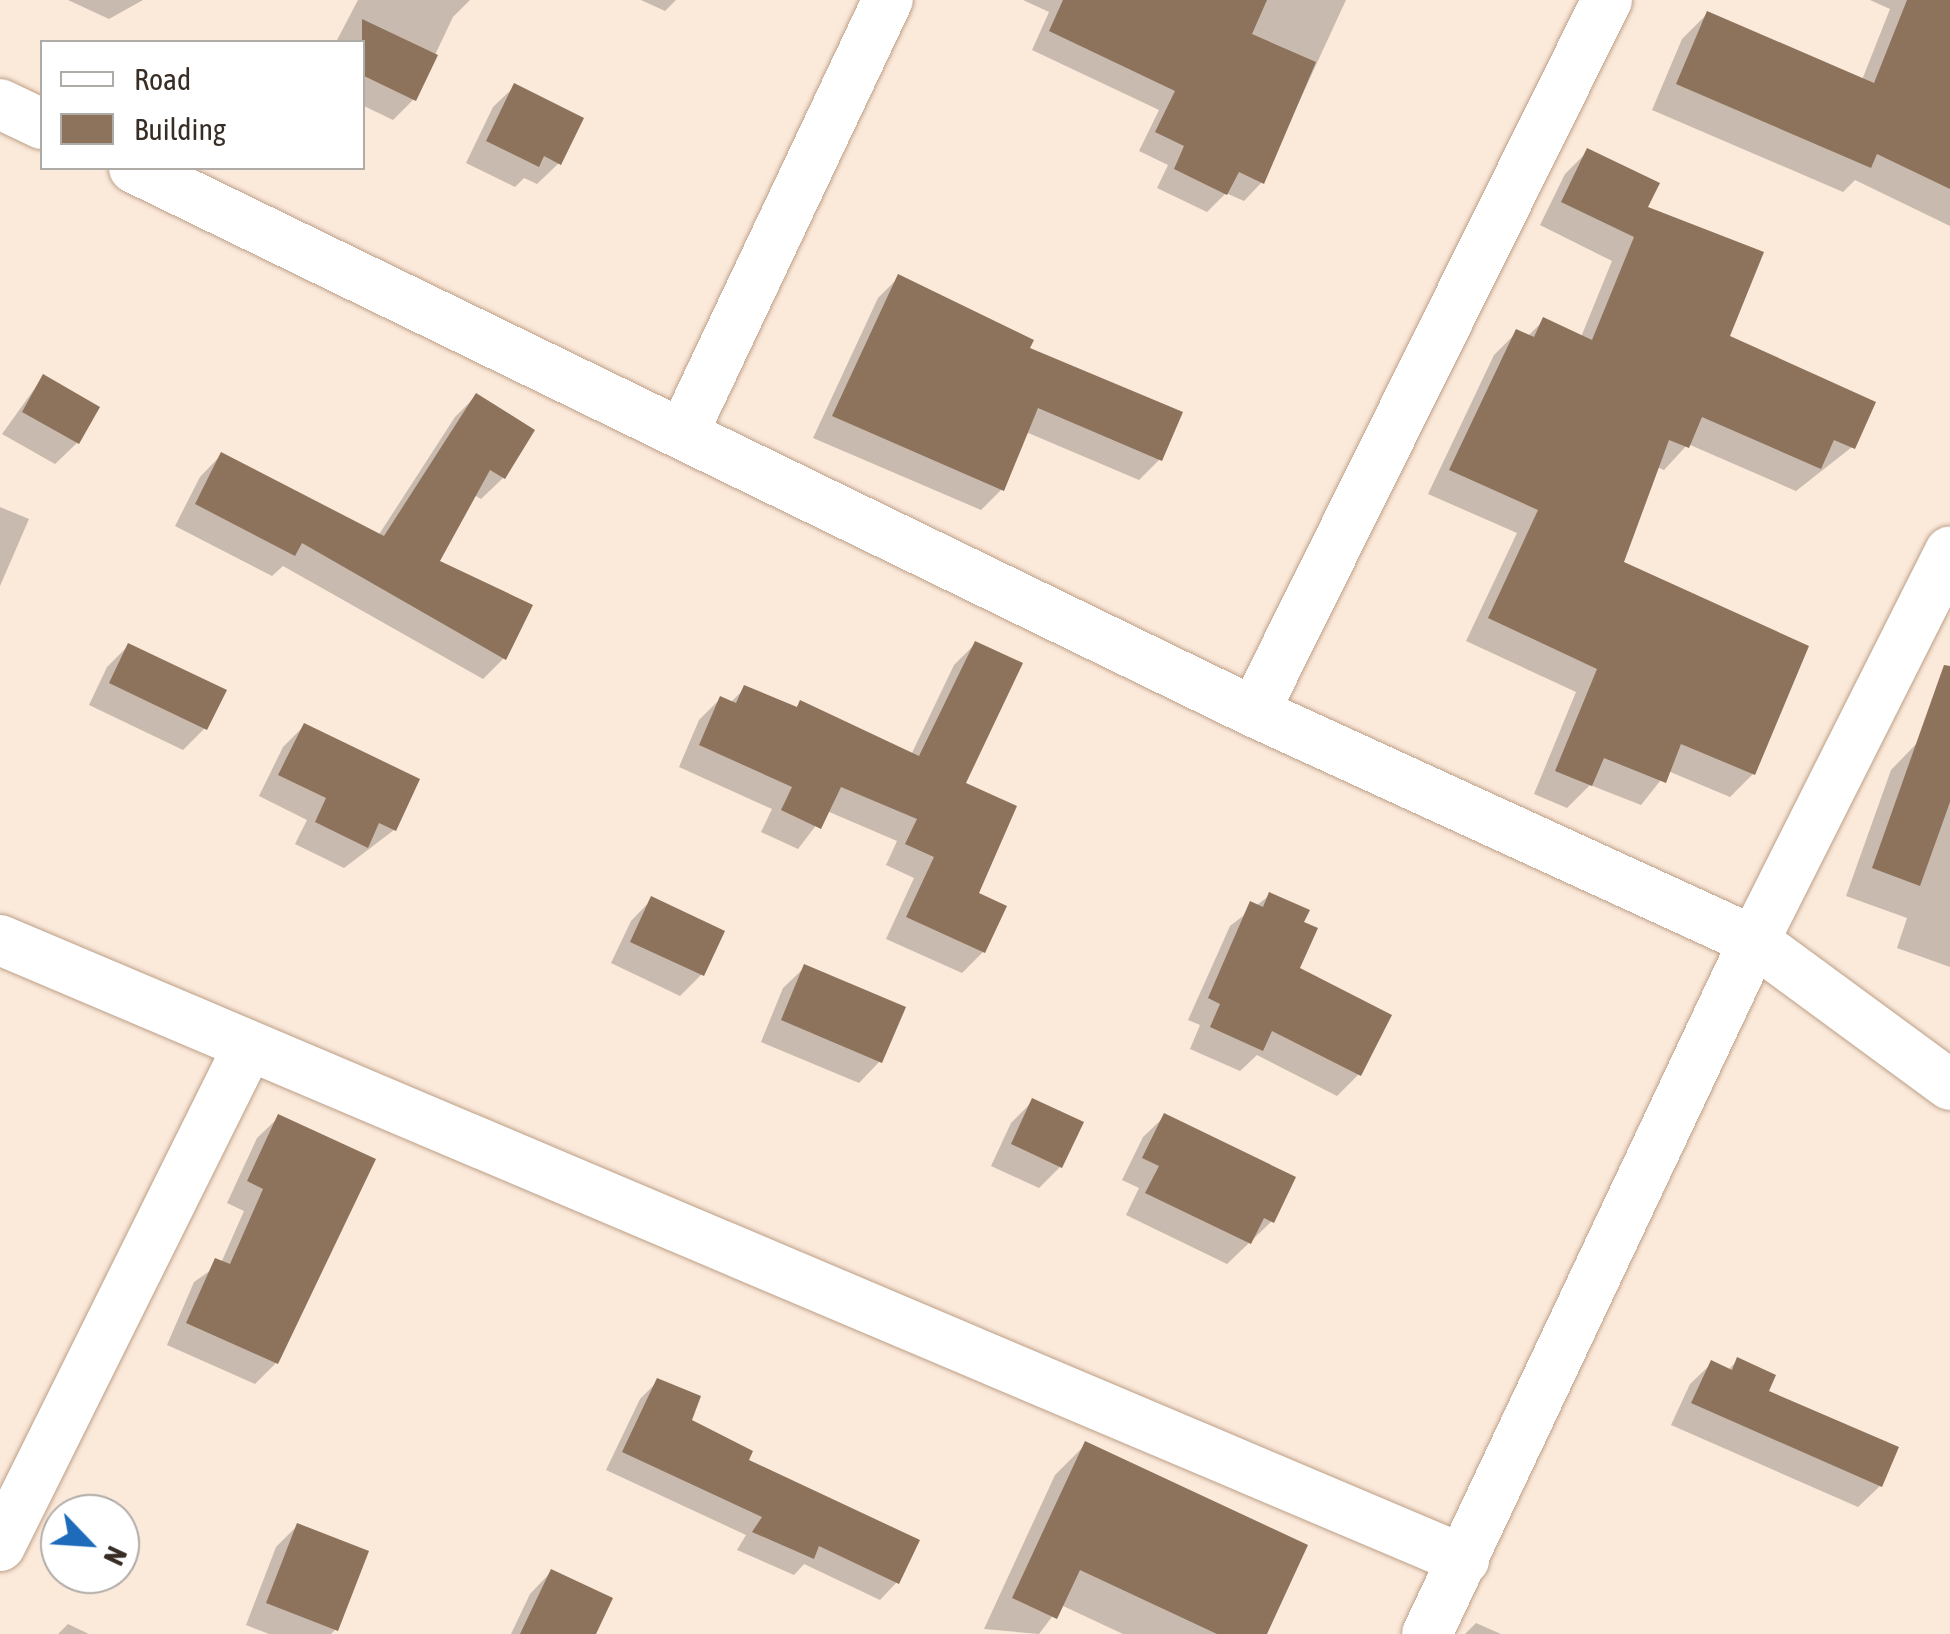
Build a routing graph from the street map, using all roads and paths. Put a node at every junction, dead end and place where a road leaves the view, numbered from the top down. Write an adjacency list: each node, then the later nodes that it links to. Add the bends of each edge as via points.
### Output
1 (888, 0): 6 (street)
2 (1607, 0): 8 (street)
3 (0, 104): 4 (street)
4 (40, 123)
5 (138, 170): 6 (street)
6 (684, 431): 8 (street)
7 (1950, 552): 10 (street)
8 (1254, 712): 10 (street)
9 (0, 940): 11 (street)
10 (1754, 941): 12 (street); 14 (street)
11 (247, 1050): 13 (street); 14 (street)
12 (1950, 1085)
13 (0, 1546)
14 (1464, 1560): 15 (street)
15 (1427, 1634)

